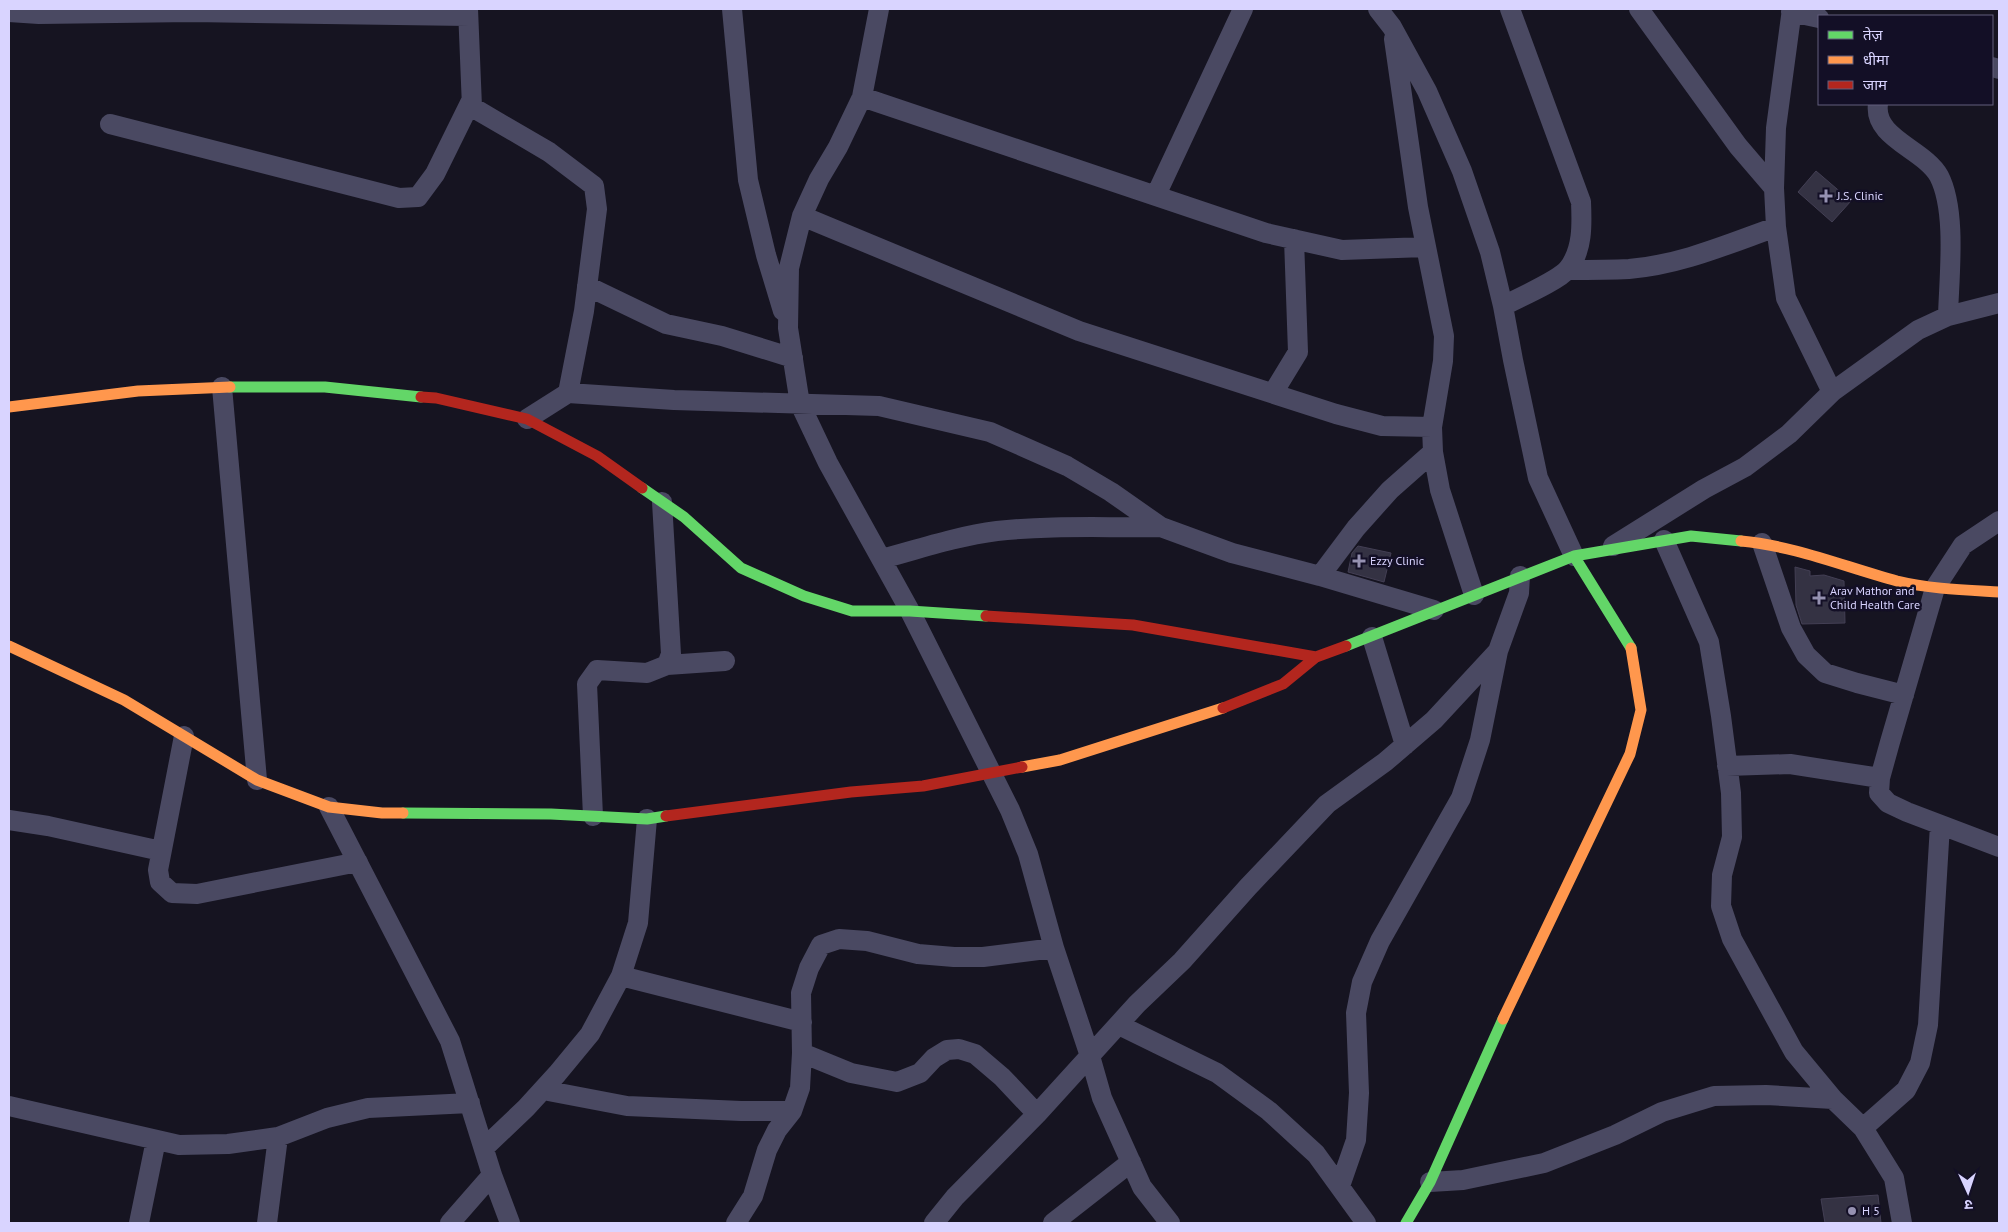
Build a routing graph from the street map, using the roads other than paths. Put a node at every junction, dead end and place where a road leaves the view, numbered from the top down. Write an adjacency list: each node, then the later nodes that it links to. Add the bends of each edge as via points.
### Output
1 (732, 9): 27 (street, via 748,180)
2 (879, 9): 12 (street)
3 (1243, 9): 17 (street)
4 (1378, 9): 11 (street)
5 (1510, 9): 22 (street, via 1581,202 1582,228 1578,249)
6 (1640, 9): 16 (street, via 1738,146)
7 (1791, 10): 10 (street); 16 (street, via 1776,128)
8 (9, 12): 9 (street)
9 (468, 13): 13 (street)
10 (1818, 18)
11 (1392, 27): 21 (street); 25 (street, via 1427,91 1462,171 1490,252)
12 (862, 97): 17 (street); 18 (street)
13 (472, 101): 15 (street, via 435,174 418,197 399,198); 23 (street, via 472,107 549,152 594,186 596,209)
14 (1878, 105): 26 (street, via 1885,131 1921,156 1938,176 1948,204)
15 (110, 124)
16 (1774, 188): 19 (street)
17 (1156, 195): 20 (street, via 1266,233)
18 (802, 216): 27 (street, via 789,268); 32 (street, via 1079,331)
19 (1776, 227): 22 (street, via 1671,262 1630,269); 30 (street, via 1786,298)
20 (1294, 239): 21 (street, via 1342,250); 32 (street, via 1298,352)
21 (1425, 248): 36 (street, via 1444,336)
22 (1567, 270): 25 (street)
23 (587, 286): 28 (street, via 666,324 722,336); 31 (street)
24 (1999, 303): 26 (street)
25 (1503, 306): 44 (street, via 1538,478)
26 (1948, 316): 30 (street, via 1918,330)
27 (788, 328): 28 (street)
28 (793, 358): 33 (street)
29 (222, 387): 34 (street, via 138,391); 35 (street, via 325,387 436,398); 65 (street)
30 (1832, 392): 43 (street, via 1789,434 1745,467)
31 (568, 393): 33 (street); 35 (street)
32 (1273, 394): 36 (street, via 1382,426)
33 (800, 404): 40 (street, via 879,406 990,432 1067,466); 45 (street, via 828,463)
34 (9, 407)
35 (528, 418): 38 (street, via 597,456)
36 (1432, 427): 37 (street)
37 (1433, 452): 46 (street, via 1390,490); 50 (street, via 1440,490)
38 (662, 502): 52 (street, via 742,568 804,596 852,611); 58 (street, via 671,654)
39 (1999, 521): 48 (street, via 1963,545)
40 (1161, 527): 45 (street, via 996,531); 46 (street, via 1232,553)
41 (1664, 540): 42 (street, via 1691,536); 43 (street); 62 (street, via 1709,642)
42 (1762, 543): 48 (street, via 1898,581); 59 (street, via 1791,628 1806,655 1825,672)
43 (1607, 550): 44 (street)
44 (1574, 556): 47 (street); 92 (street, via 1630,645 1641,710 1630,754 1519,983)
45 (882, 559): 52 (street)
46 (1320, 576): 51 (street)
47 (1520, 576): 50 (street); 55 (street, via 1519,594)
48 (1935, 588): 49 (street); 59 (street)
49 (1999, 592)
50 (1474, 595): 51 (street)
51 (1434, 610): 53 (street)
52 (910, 611): 56 (street, via 1132,625); 63 (street)
53 (1372, 637): 56 (street); 61 (street)
54 (9, 646): 60 (street, via 124,700)
55 (1498, 651): 61 (street, via 1434,720); 93 (street, via 1480,740 1461,798 1380,941 1362,982 1356,1013 1359,1093 1356,1140)
56 (1316, 657): 63 (street, via 1283,684 1206,715 1060,760)
57 (725, 661): 58 (street)
58 (667, 665): 67 (street, via 647,673 597,670 587,684)
59 (1904, 695): 64 (street)
60 (184, 736): 65 (street); 72 (street)
61 (1405, 745): 77 (street, via 1328,804)
62 (1727, 766): 64 (street, via 1790,764); 81 (street, via 1732,837 1722,875 1721,906 1732,939 1794,1052)
63 (992, 774): 68 (street, via 923,786 851,792); 74 (street, via 1028,854)
64 (1880, 778): 70 (street, via 1879,792 1888,803)
65 (257, 780): 66 (street)
66 (329, 807): 67 (street, via 382,813); 73 (street)
67 (593, 816): 68 (street)
68 (647, 819): 75 (street, via 638,923)
69 (9, 820): 72 (street)
70 (1940, 825): 71 (street); 86 (street, via 1928,1025 1920,1063 1906,1090)
71 (1999, 848)
72 (161, 851): 73 (street, via 160,882 172,893 185,895)
73 (358, 862): 82 (street, via 450,1040)
74 (1054, 948): 76 (street, via 983,957 954,957 918,954 867,941 839,939 822,945 808,968 801,993); 79 (street)
75 (621, 976): 76 (street); 80 (street, via 590,1034)
76 (802, 1022): 78 (street)
77 (1119, 1025): 79 (street); 93 (street, via 1216,1073 1262,1105 1316,1154)
78 (802, 1054): 84 (street, via 800,1088); 85 (street, via 851,1073 897,1082 920,1073 947,1050 959,1049 975,1054)
79 (1090, 1056): 85 (street); 90 (street, via 1102,1098)
80 (543, 1090): 84 (street, via 627,1106); 89 (street)
81 (1833, 1099): 86 (street); 92 (street, via 1714,1096 1662,1112 1615,1136 1544,1163 1478,1177)
82 (470, 1103): 87 (street, via 368,1108 326,1118); 89 (street)
83 (9, 1106): 88 (street)
84 (792, 1111): 98 (street, via 777,1130 767,1150 753,1196)
85 (1037, 1114): 99 (street)
86 (1863, 1128): 104 (street, via 1894,1178)
87 (278, 1136): 88 (street, via 228,1144 179,1145); 95 (street)
88 (156, 1140): 94 (street)
89 (484, 1148): 91 (street)
90 (1131, 1162): 100 (street); 101 (street, via 1142,1187)
91 (492, 1175): 96 (street); 97 (street)
92 (1430, 1182): 103 (street)
93 (1340, 1186): 102 (street)
94 (139, 1223)
95 (267, 1223)
96 (450, 1223)
97 (510, 1223)
98 (736, 1223)
99 (934, 1223)
100 (1053, 1223)
101 (1170, 1223)
102 (1366, 1223)
103 (1406, 1223)
104 (1902, 1223)

